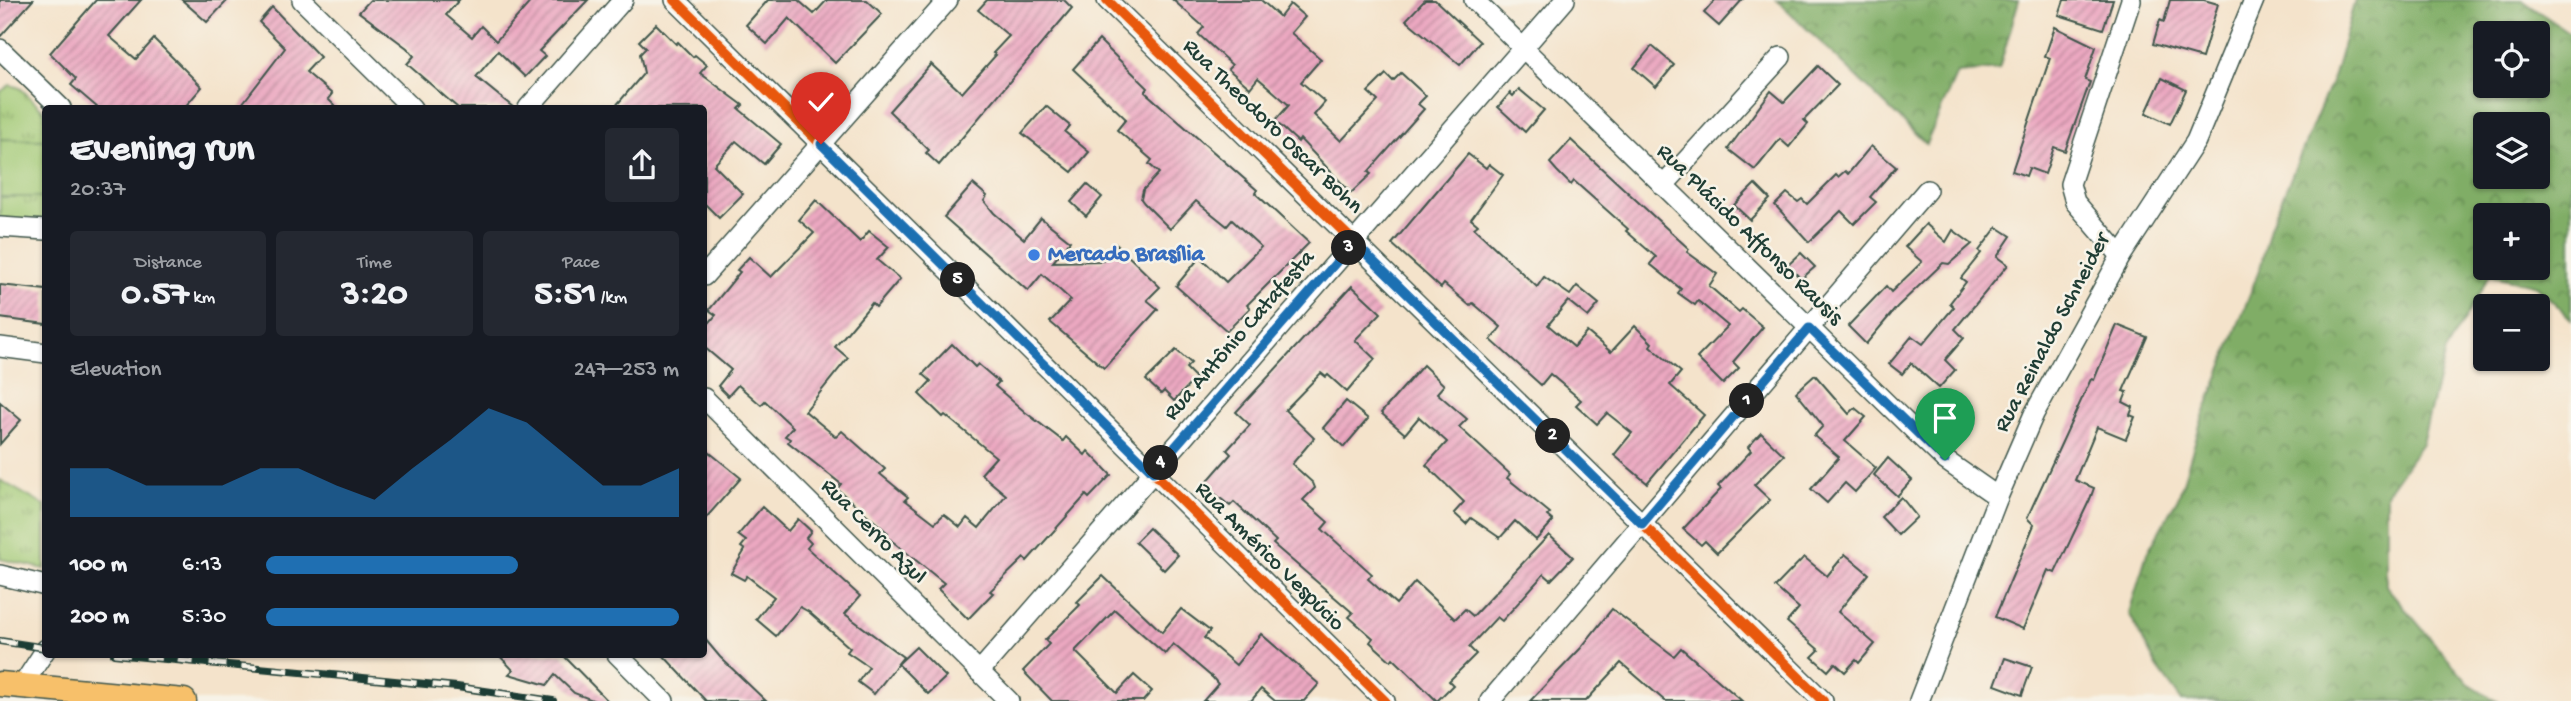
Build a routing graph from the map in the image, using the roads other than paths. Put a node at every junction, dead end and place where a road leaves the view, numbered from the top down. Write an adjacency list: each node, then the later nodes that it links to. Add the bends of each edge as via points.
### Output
1 (302, 0): 14 (street)
2 (623, 0): 15 (street)
3 (675, 0): 16 (street, Rua Américo Vespúcio)
4 (948, 0): 16 (street)
5 (1108, 0): 21 (street, Rua Theodoro Oscar Bohn)
6 (1474, 0): 10 (street, Rua Plácido Affonso Rausis)
7 (1565, 0): 10 (street, Rua Antônio Catafesta)
8 (2131, 0): 22 (street, via 2070,184 2075,202)
9 (2253, 0): 22 (street, Rua Reinaldo Schneider, via 2196,141)
10 (1523, 48): 17 (street, Rua Plácido Affonso Rausis); 21 (street, Rua Antônio Catafesta)
11 (1781, 57): 17 (street)
12 (4, 61): 13 (street)
13 (57, 105)
14 (409, 105)
15 (530, 105)
16 (821, 144): 23 (street); 28 (street, Rua Américo Vespúcio)
17 (1663, 186): 24 (street, Rua Plácido Affonso Rausis)
18 (1927, 190): 24 (street)
19 (0, 228): 20 (street)
20 (42, 230)
21 (1354, 242): 28 (street, Rua Antônio Catafesta); 30 (street, Rua Theodoro Oscar Bohn)
22 (2121, 256): 29 (street, Rua Reinaldo Schneider, via 2034,414)
23 (707, 273)
24 (1809, 328): 29 (street, Rua Plácido Affonso Rausis, via 1945,460); 30 (street)
25 (0, 347): 26 (street)
26 (42, 352)
27 (707, 401): 35 (street, Rua Cerro Azul)
28 (1153, 472): 35 (street, Rua Antônio Catafesta); 40 (street, Rua Américo Vespúcio)
29 (1998, 497): 43 (street, Rua Reinaldo Schneider)
30 (1642, 524): 41 (street); 42 (street, Rua Theodoro Oscar Bohn)
31 (0, 575): 32 (street)
32 (42, 585)
33 (42, 653): 36 (street)
34 (621, 658): 38 (street)
35 (979, 672): 39 (street, Rua Cerro Azul)
36 (11, 685): 37 (main road)
37 (184, 701)
38 (664, 701)
39 (1009, 701)
40 (1385, 701)
41 (1490, 701)
42 (1823, 701)
43 (1919, 701)

